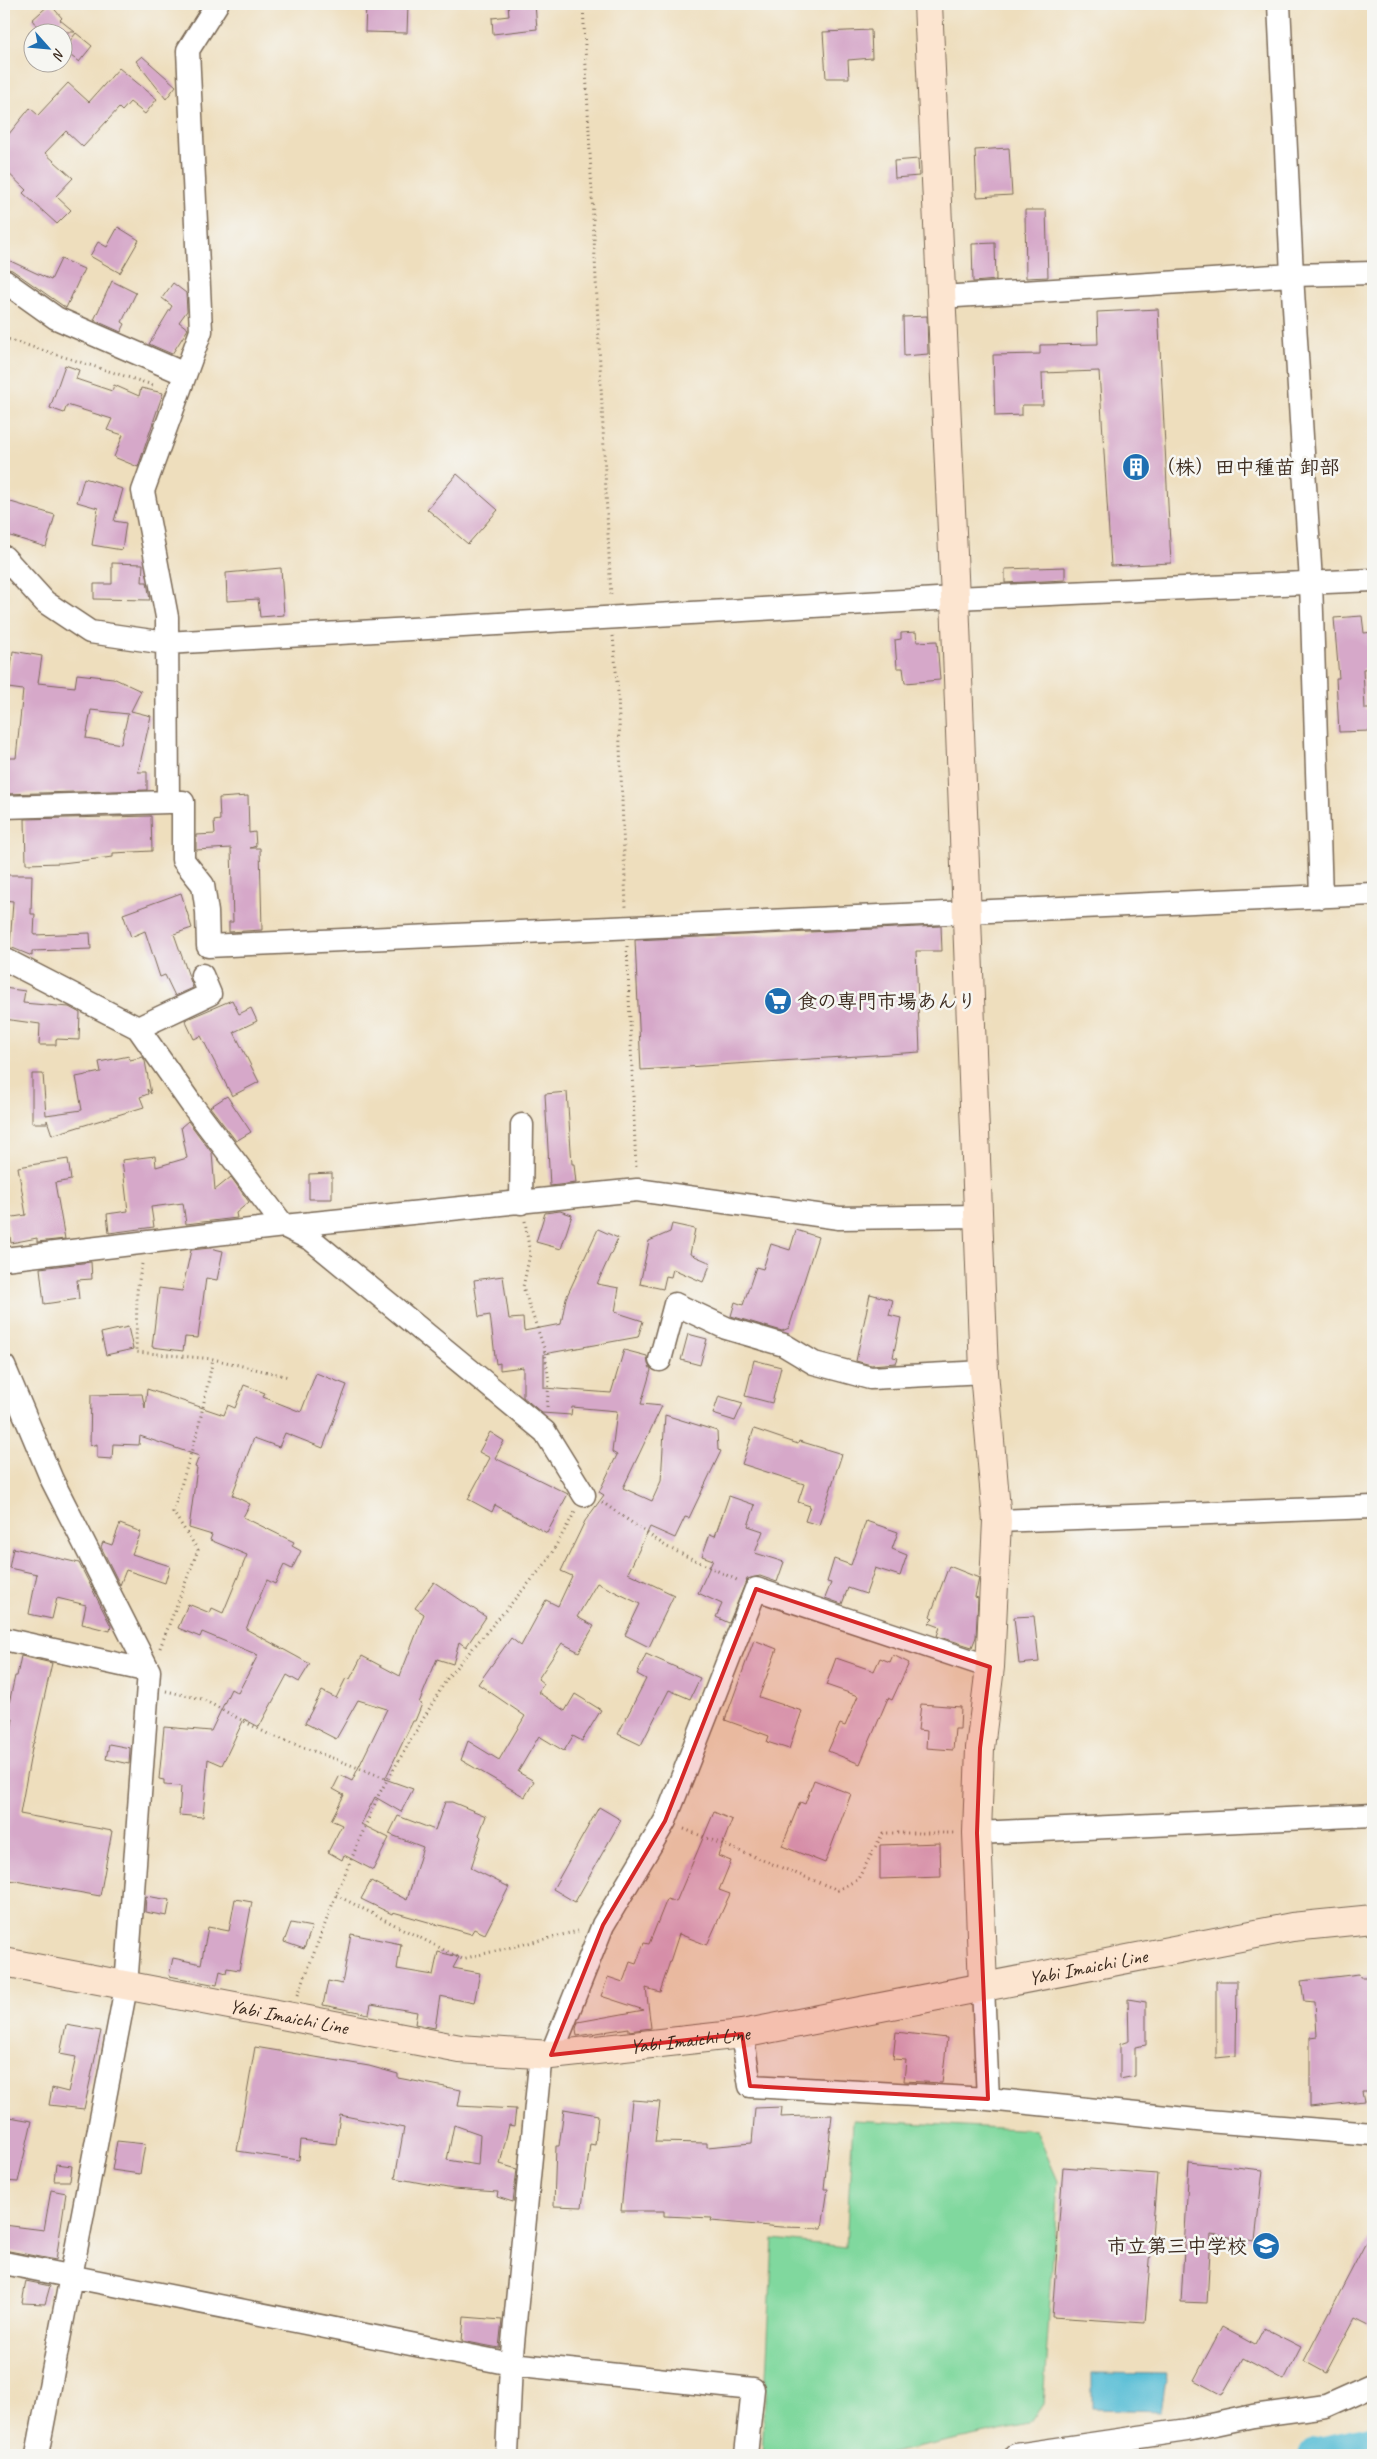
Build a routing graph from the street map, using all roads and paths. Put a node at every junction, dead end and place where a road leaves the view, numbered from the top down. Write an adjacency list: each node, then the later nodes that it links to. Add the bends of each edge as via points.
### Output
1 (216, 4): 10 (street, via 188,50 201,331)
2 (583, 4): 15 (path)
3 (928, 4): 8 (street)
4 (1279, 4): 6 (street)
5 (1373, 273): 6 (street)
6 (1292, 275): 8 (street); 13 (street)
7 (4, 281): 10 (street, via 56,318)
8 (942, 297): 14 (street)
9 (4, 338): 10 (path)
10 (182, 384): 16 (street, via 143,491 167,617)
11 (4, 557): 16 (street, via 45,602 90,632)
12 (1373, 580): 13 (street)
13 (1311, 582): 14 (street); 20 (street)
14 (955, 598): 15 (street); 21 (street)
15 (612, 618): 16 (street); 22 (path)
16 (166, 643): 17 (street)
17 (168, 802): 18 (street); 22 (street, via 183,802 184,860 203,886 208,946)
18 (4, 807)
19 (1373, 894): 20 (street)
20 (1321, 897): 21 (street)
21 (966, 912): 22 (street); 29 (street)
22 (627, 928): 27 (path)
23 (4, 959): 25 (street)
24 (202, 975): 25 (street, via 210,994)
25 (138, 1028): 30 (street)
26 (522, 1125): 28 (street)
27 (637, 1190): 28 (street); 29 (street, via 839,1218)
28 (521, 1204): 30 (street); 38 (path, via 530,1254 523,1287 544,1348 549,1381)
29 (979, 1216): 36 (street)
30 (284, 1226): 31 (street); 38 (street, via 312,1240)
31 (146, 1242): 32 (street); 33 (path, via 138,1292 136,1352)
32 (4, 1259)
33 (213, 1359): 37 (path); 45 (path, via 198,1430 173,1512 198,1550)
34 (660, 1360): 36 (street, via 675,1304 726,1328 784,1344 814,1363 870,1378)
35 (4, 1366): 45 (street, via 52,1480)
36 (984, 1372): 41 (street)
37 (289, 1376)
38 (545, 1432): 39 (street)
39 (584, 1495): 42 (path, via 609,1505 667,1548); 46 (path, via 546,1563 448,1677)
40 (1373, 1507): 41 (street)
41 (997, 1521): 44 (street)
42 (756, 1588): 44 (street); 48 (street)
43 (4, 1639): 45 (street)
44 (990, 1667): 49 (street, via 980,1748)
45 (149, 1679): 46 (path, via 202,1699 268,1734); 54 (street)
46 (388, 1779): 50 (path)
47 (1373, 1815): 49 (street)
48 (665, 1822): 49 (path, via 838,1890 858,1879 883,1832); 52 (street)
49 (977, 1833): 55 (street)
50 (336, 1895): 52 (path, via 462,1959); 56 (path)
51 (1373, 1919): 55 (street, Yabi Imaichi Line, via 1292,1927)
52 (603, 1925): 58 (street)
53 (4, 1962): 54 (street, Yabi Imaichi Line)
54 (126, 1987): 56 (street, Yabi Imaichi Line); 62 (street)
55 (983, 1987): 57 (street, Yabi Imaichi Line); 59 (street)
56 (290, 2016): 58 (street, Yabi Imaichi Line, via 460,2049)
57 (742, 2034): 58 (street, Yabi Imaichi Line); 59 (street, via 750,2086)
58 (546, 2054): 63 (street)
59 (988, 2098): 60 (street)
60 (1373, 2134)
61 (4, 2263): 62 (street)
62 (73, 2276): 63 (street); 65 (street)
63 (510, 2364): 66 (street); 67 (street, via 753,2389)
64 (1373, 2385): 68 (street, via 1326,2406)
65 (38, 2455)
66 (507, 2455)
67 (746, 2455)
68 (1016, 2455)

